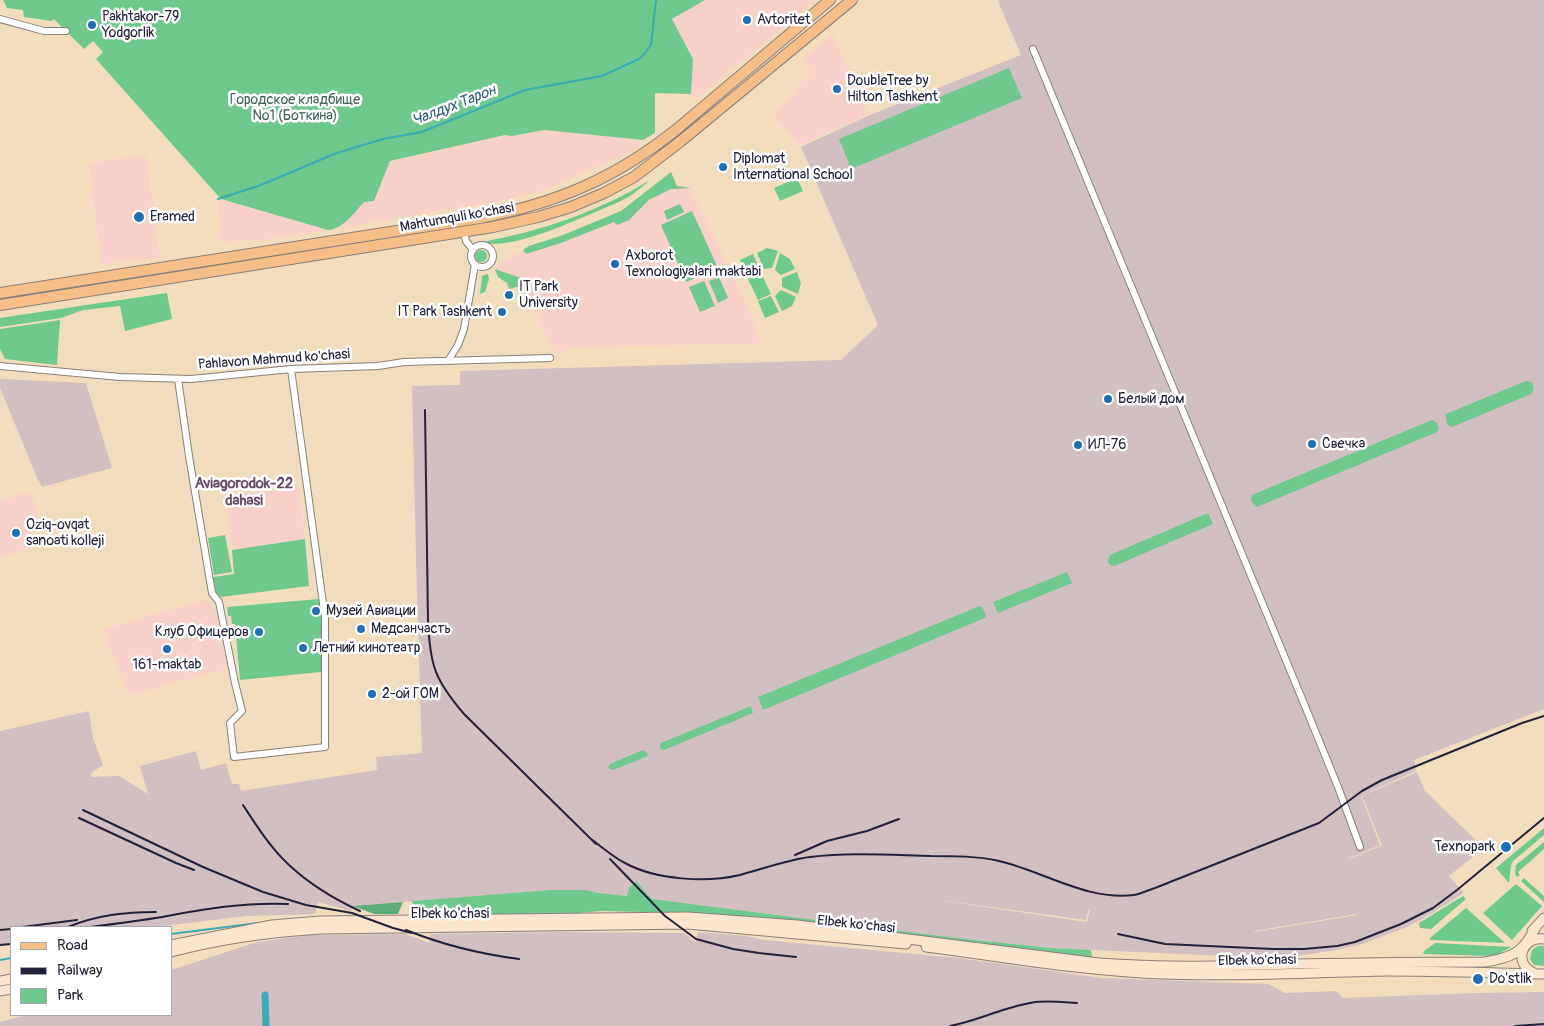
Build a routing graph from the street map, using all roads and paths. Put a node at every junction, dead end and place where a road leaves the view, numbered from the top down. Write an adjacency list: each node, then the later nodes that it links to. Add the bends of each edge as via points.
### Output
1 (830, 0): 9 (main road, Mahtumquli ko'chasi, via 650,150 602,179 557,198 480,218)
2 (852, 0): 6 (main road, Mahtumquli ko'chasi, via 668,152 629,180 560,211)
3 (0, 19): 4 (street, via 44,31)
4 (66, 30)
5 (1033, 49): 16 (street)
6 (464, 232): 7 (street); 10 (main road, Mahtumquli ko'chasi)
7 (473, 250): 8 (street, via 471,256); 8 (street, via 485,245 493,255 485,266)
8 (475, 264): 12 (street, via 464,328)
9 (0, 294)
10 (0, 306)
11 (550, 358): 12 (street, Pahlavon Mahmud ko'chasi)
12 (448, 361): 14 (street, Pahlavon Mahmud ko'chasi)
13 (0, 367): 15 (street, Pahlavon Mahmud ko'chasi)
14 (291, 369): 15 (street, Pahlavon Mahmud ko'chasi); 15 (street, via 326,618 325,747 234,757 230,723 242,711 219,602 212,593)
15 (178, 379)
16 (1360, 846)
17 (1544, 918): 18 (main road, Elbek ko'chasi)
18 (1536, 927): 20 (main road, Elbek ko'chasi); 23 (main road, Elbek ko'chasi, via 1516,948)
19 (1544, 939): 20 (main road)
20 (1526, 944): 23 (main road, Elbek ko'chasi, via 1514,954); 24 (main road, via 1522,962 1530,971)
21 (172, 945): 23 (main road, Elbek ko'chasi, via 227,933 320,921 664,916 797,925 1123,965)
22 (172, 952): 24 (main road, Elbek ko'chasi, via 273,932 321,928 688,924 905,944 1124,972 1203,975 1389,971)
23 (1497, 960)
24 (1542, 974)

